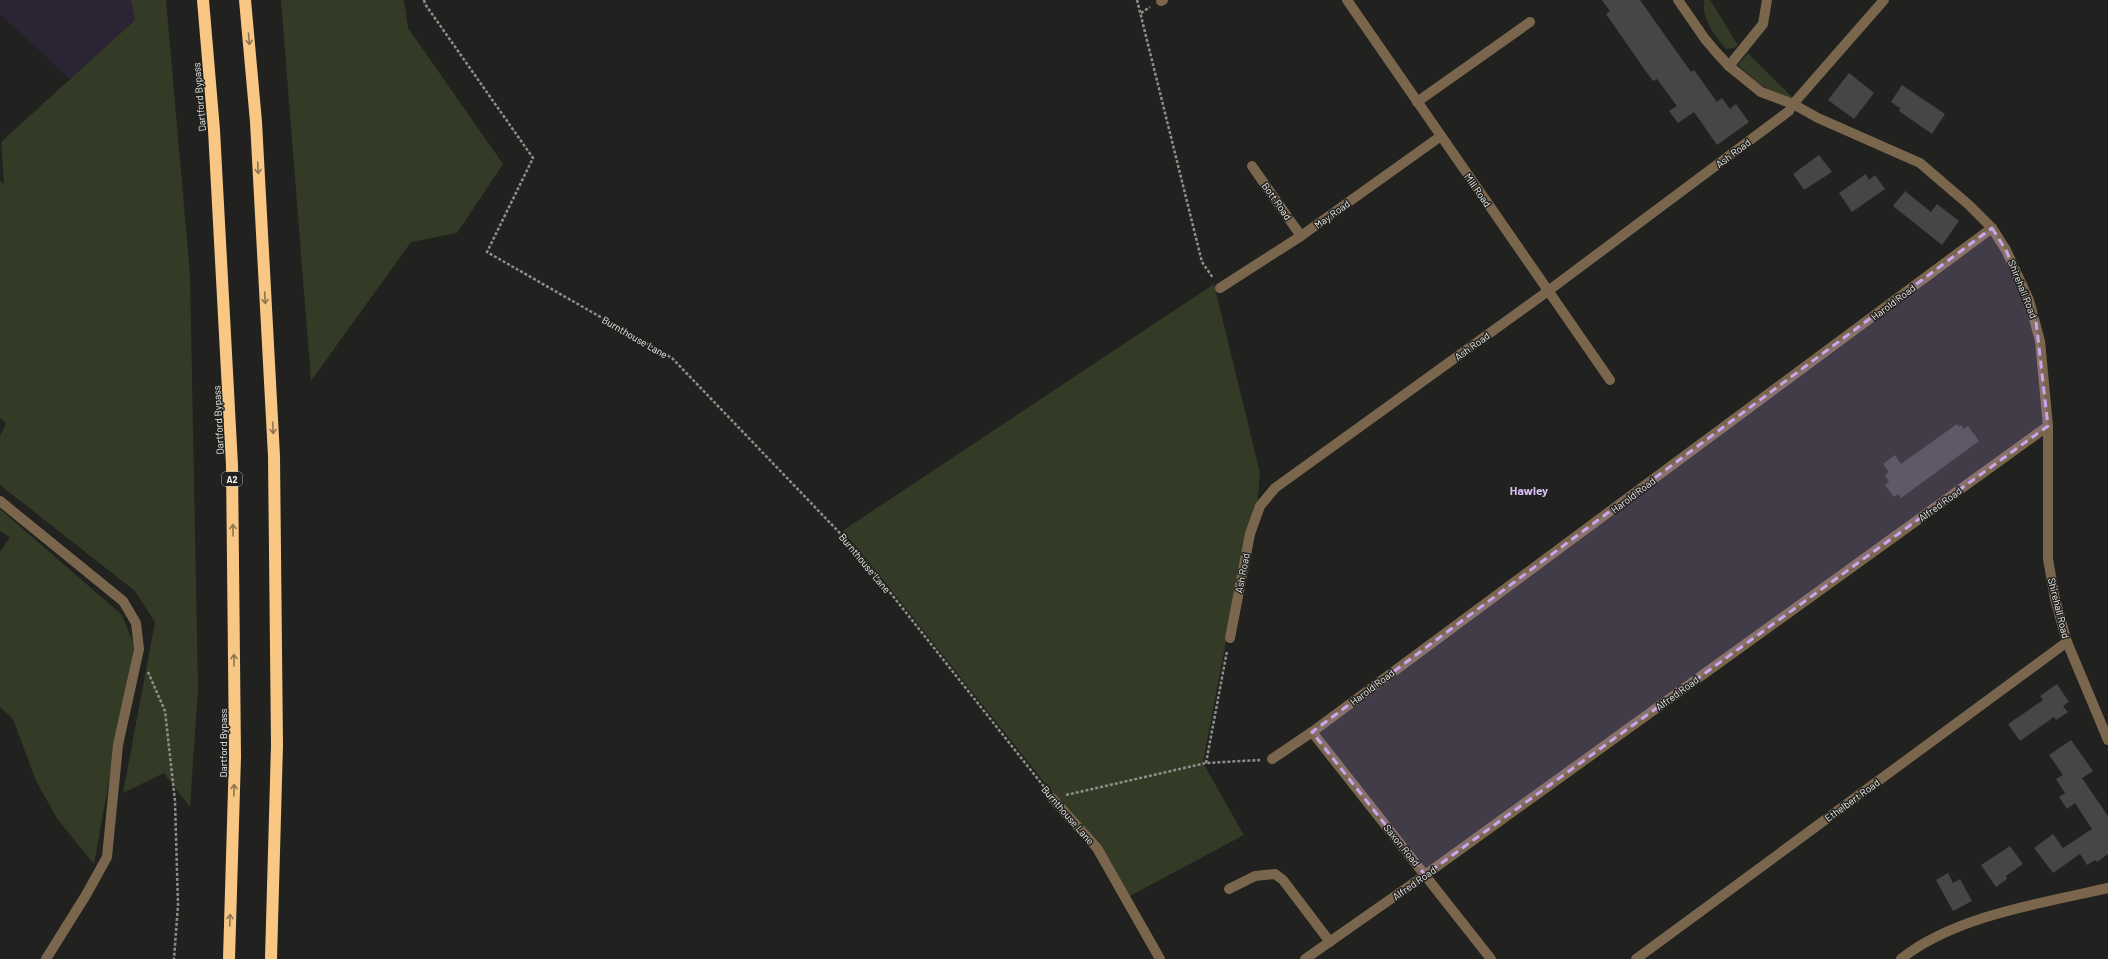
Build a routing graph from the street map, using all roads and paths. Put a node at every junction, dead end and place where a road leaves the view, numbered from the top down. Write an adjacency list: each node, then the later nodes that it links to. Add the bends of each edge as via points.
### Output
1 (203, 0): 36 (highway, Dartford Bypass / A2, one-way to 1, via 235,756 232,465 214,130)
2 (245, 0): 37 (highway, one-way to 37, via 256,122 274,456 277,745)
3 (424, 0): 29 (path, Burnthouse Lane, via 533,158 487,252 672,358 858,552)
4 (1137, 0): 17 (path, via 1202,262)
5 (1346, 0): 11 (street, Mill Road)
6 (1767, 0): 10 (street, via 1763,24)
7 (1884, 0): 12 (street, Ash Road)
8 (1680, 1): 10 (street, Shirehall Road, via 1705,39)
9 (1530, 22): 11 (street)
10 (1729, 66): 12 (street, Shirehall Road, via 1761,92)
11 (1417, 102): 13 (street, Mill Road)
12 (1793, 104): 15 (street, Shirehall Road, via 1818,118 1920,163); 18 (street, Ash Road, via 1789,112)
13 (1441, 136): 16 (street, May Road); 18 (street, Mill Road)
14 (1252, 166): 16 (street, Bott Road)
15 (1992, 228): 20 (street, Shirehall Road, via 2006,250 2036,321); 25 (street, Harold Road)
16 (1302, 236): 17 (street, May Road)
17 (1220, 288)
18 (1548, 290): 19 (street, Mill Road); 22 (street, Ash Road, via 1275,488 1260,506 1250,534)
19 (1610, 380)
20 (2048, 426): 23 (street, Shirehall Road, via 2048,559 2054,598); 30 (street, Alfred Road)
21 (0, 502): 24 (street, via 123,601 136,623)
22 (1230, 638): 28 (path)
23 (2067, 642): 26 (street, Shirehall Road); 41 (street, Ethelbert Road)
24 (139, 650): 34 (street, via 118,745 107,857); 35 (path, via 165,711 175,801 178,897)
25 (1312, 732): 27 (street, Harold Road); 30 (street, Saxon Road)
26 (2108, 740)
27 (1272, 759): 28 (path)
28 (1206, 762): 29 (path)
29 (1052, 798): 38 (street, Burnthouse Lane, via 1097,848)
30 (1425, 875): 33 (street, Alfred Road); 40 (street, Saxon Road)
31 (2108, 888): 42 (street, via 1977,920 1954,928)
32 (1229, 889): 33 (street, via 1255,876 1275,874)
33 (1330, 942): 39 (street, Alfred Road)
34 (46, 959)
35 (174, 959)
36 (229, 959)
37 (271, 959)
38 (1160, 959)
39 (1305, 959)
40 (1491, 959)
41 (1636, 959)
42 (1901, 959)

